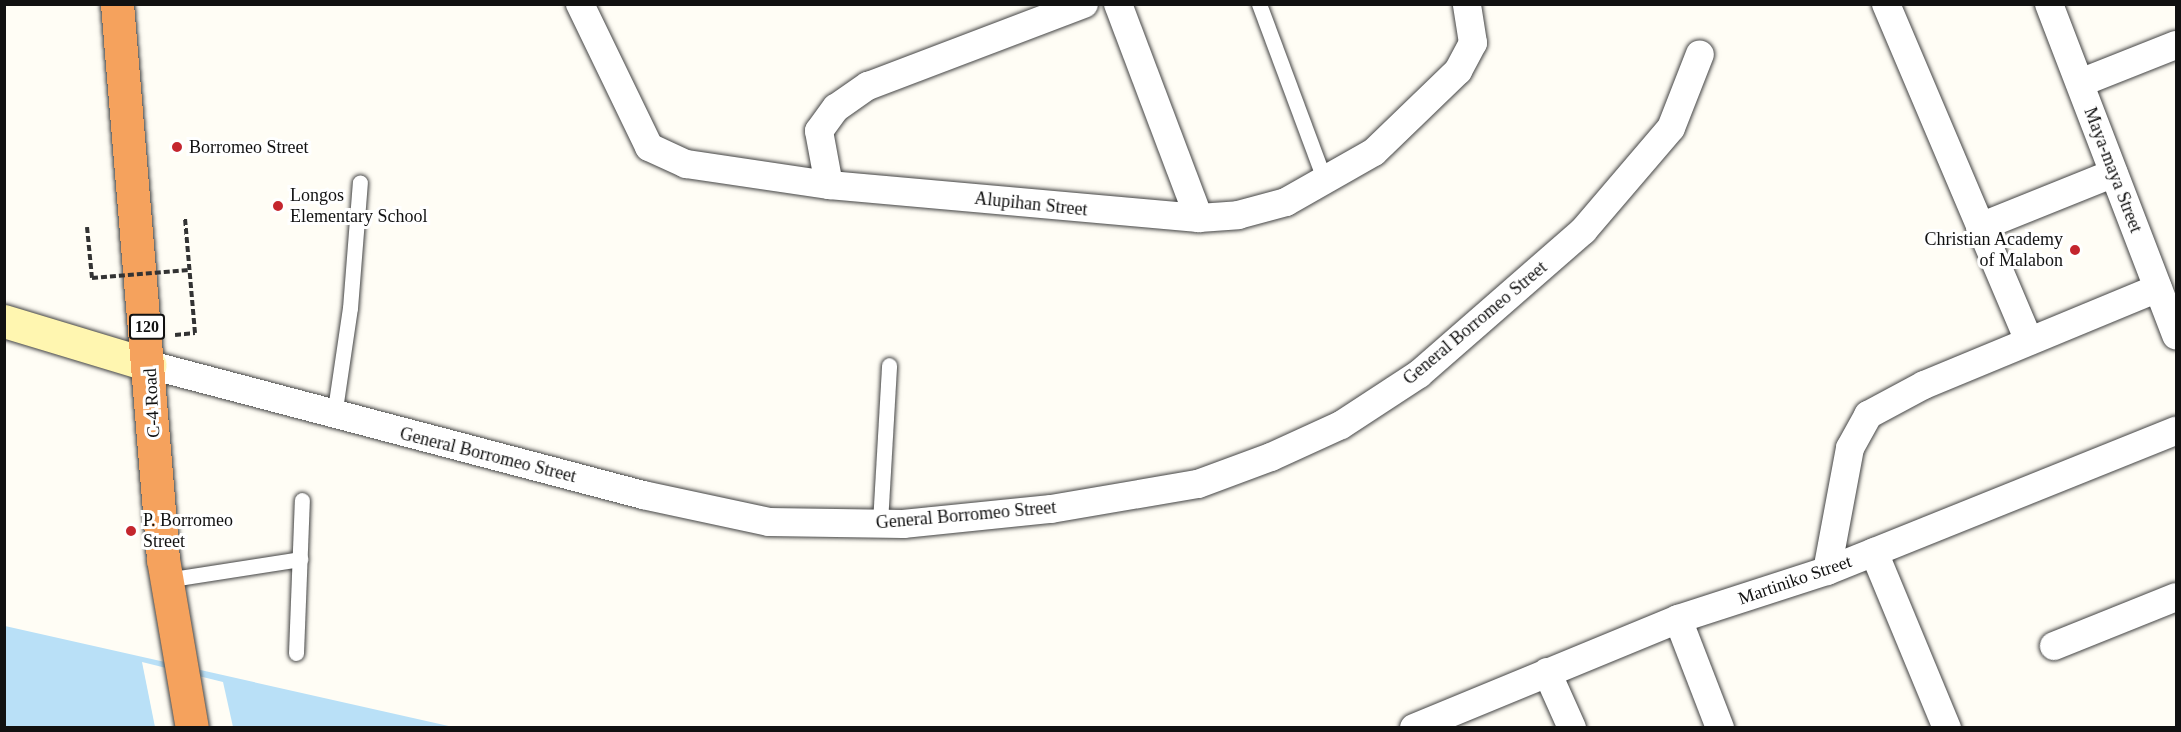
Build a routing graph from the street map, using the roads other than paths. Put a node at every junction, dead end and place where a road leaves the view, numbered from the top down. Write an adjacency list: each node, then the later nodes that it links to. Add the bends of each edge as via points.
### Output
1 (117, 4): 22 (highway, C-4 Road / 120)
2 (580, 4): 15 (street, Alupihan Street, via 649,147 686,164)
3 (1084, 4): 15 (street, via 868,86 836,108 819,131)
4 (1118, 4): 16 (street)
5 (1259, 4): 13 (lane)
6 (1467, 4): 13 (street, Alupihan Street, via 1473,43 1458,71 1374,152)
7 (1886, 4): 17 (street)
8 (2049, 4): 11 (street, Maya-maya Street)
9 (2176, 45): 11 (street)
10 (1700, 54): 27 (street, General Borromeo Street, via 1671,128 1583,231 1419,374 1341,425 1198,484 1051,509)
11 (2080, 83): 12 (street, Maya-maya Street)
12 (2114, 172): 17 (street); 18 (street, Maya-maya Street)
13 (1325, 181): 16 (street, Alupihan Street, via 1286,202 1238,215)
14 (360, 182): 24 (lane, via 350,308)
15 (829, 185): 16 (street, Alupihan Street)
16 (1199, 218)
17 (1980, 227): 21 (street)
18 (2158, 288): 20 (street, Maya-maya Street); 21 (street)
19 (4, 321): 22 (street, General Borromeo Street)
20 (2176, 335)
21 (2029, 341): 30 (street, via 1924,385 1868,415 1850,447)
22 (150, 365): 24 (street, General Borromeo Street); 31 (highway, C-4 Road / 120)
23 (889, 365): 27 (lane)
24 (334, 416): 27 (street, General Borromeo Street, via 643,495 769,522)
25 (2176, 431): 28 (street, Martiniko Street)
26 (302, 500): 29 (lane)
27 (880, 523)
28 (1874, 552): 30 (street, Martiniko Street); 41 (street)
29 (300, 559): 31 (lane); 35 (lane)
30 (1827, 571): 33 (street, Martiniko Street)
31 (166, 580): 37 (highway, C-4 Road / 120)
32 (2176, 597): 34 (street)
33 (1678, 619): 36 (street, Martiniko Street); 40 (street)
34 (2054, 646)
35 (296, 653)
36 (1547, 672): 38 (street, Martiniko Street); 39 (street)
37 (192, 728)
38 (1414, 728)
39 (1572, 728)
40 (1719, 728)
41 (1947, 728)

